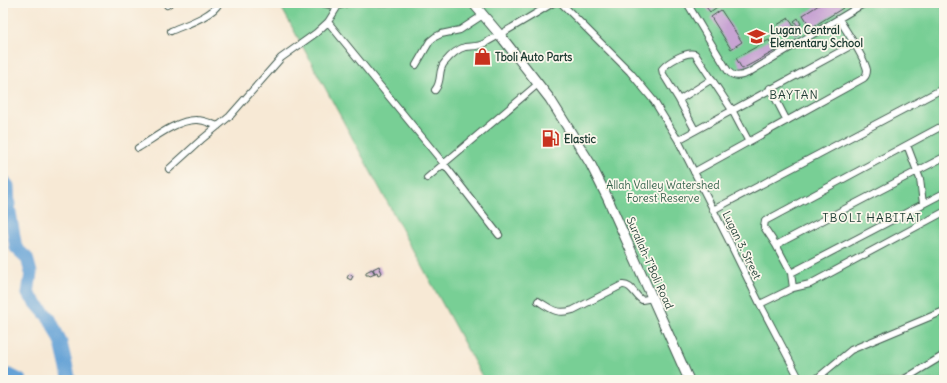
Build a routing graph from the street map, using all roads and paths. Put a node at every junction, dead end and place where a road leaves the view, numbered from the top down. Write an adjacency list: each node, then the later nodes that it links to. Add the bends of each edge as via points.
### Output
1 (219, 3): 15 (street, via 214,10)
2 (322, 3): 10 (street)
3 (347, 3): 10 (street)
4 (473, 3): 12 (main road, Surallah-T'Boli Road)
5 (553, 3): 16 (street)
6 (561, 3): 30 (street, Lugan 3. Street, via 637,80 654,101)
7 (687, 3): 13 (street, via 728,71 736,76 748,73)
8 (865, 3): 13 (street)
9 (940, 3): 11 (street)
10 (338, 6): 14 (street)
11 (944, 8)
12 (483, 15): 16 (main road, Surallah-T'Boli Road); 18 (street, via 460,30 435,37)
13 (839, 19): 17 (street)
14 (328, 22): 28 (street, via 281,58 244,102); 35 (street)
15 (171, 31)
16 (500, 35): 20 (main road, Surallah-T'Boli Road); 23 (street, via 481,45 467,47 444,62 440,81)
17 (854, 44): 21 (street); 26 (street, via 867,75)
18 (416, 65)
19 (712, 79): 24 (street); 24 (street, via 692,53 666,65 662,69 663,74); 25 (street)
20 (538, 84): 35 (street); 48 (main road, Surallah-T'Boli Road, via 590,163)
21 (770, 88): 25 (street); 26 (street)
22 (944, 88): 42 (street)
23 (435, 90)
24 (679, 100): 29 (street)
25 (732, 110): 29 (street); 31 (street)
26 (787, 121): 31 (street)
27 (944, 125): 32 (street)
28 (218, 126): 33 (street, via 197,120 188,121); 36 (street)
29 (695, 130): 30 (street)
30 (678, 140): 38 (street, Lugan 3. Street)
31 (749, 142): 38 (street)
32 (907, 145): 37 (street); 45 (street, via 769,218 764,223 764,228)
33 (138, 148)
34 (944, 157): 37 (street)
35 (444, 164): 39 (street); 44 (street)
36 (169, 169)
37 (917, 170): 41 (street); 45 (street)
38 (694, 172): 42 (street, Lugan 3. Street)
39 (427, 178)
40 (944, 193): 41 (street)
41 (923, 204): 46 (street)
42 (713, 210): 50 (street, Lugan 3. Street)
43 (942, 213): 47 (street, via 810,284)
44 (499, 235)
45 (776, 245): 46 (street)
46 (791, 273): 47 (street)
47 (793, 288): 50 (street)
48 (653, 298): 49 (street, via 642,300 626,285 565,313 554,311); 53 (main road, Surallah-T'Boli Road)
49 (538, 301)
50 (760, 304): 54 (street, Lugan 3. Street)
51 (944, 311): 55 (street, via 851,350)
52 (944, 355): 56 (street)
53 (689, 380)
54 (800, 380)
55 (815, 380)
56 (903, 380)

